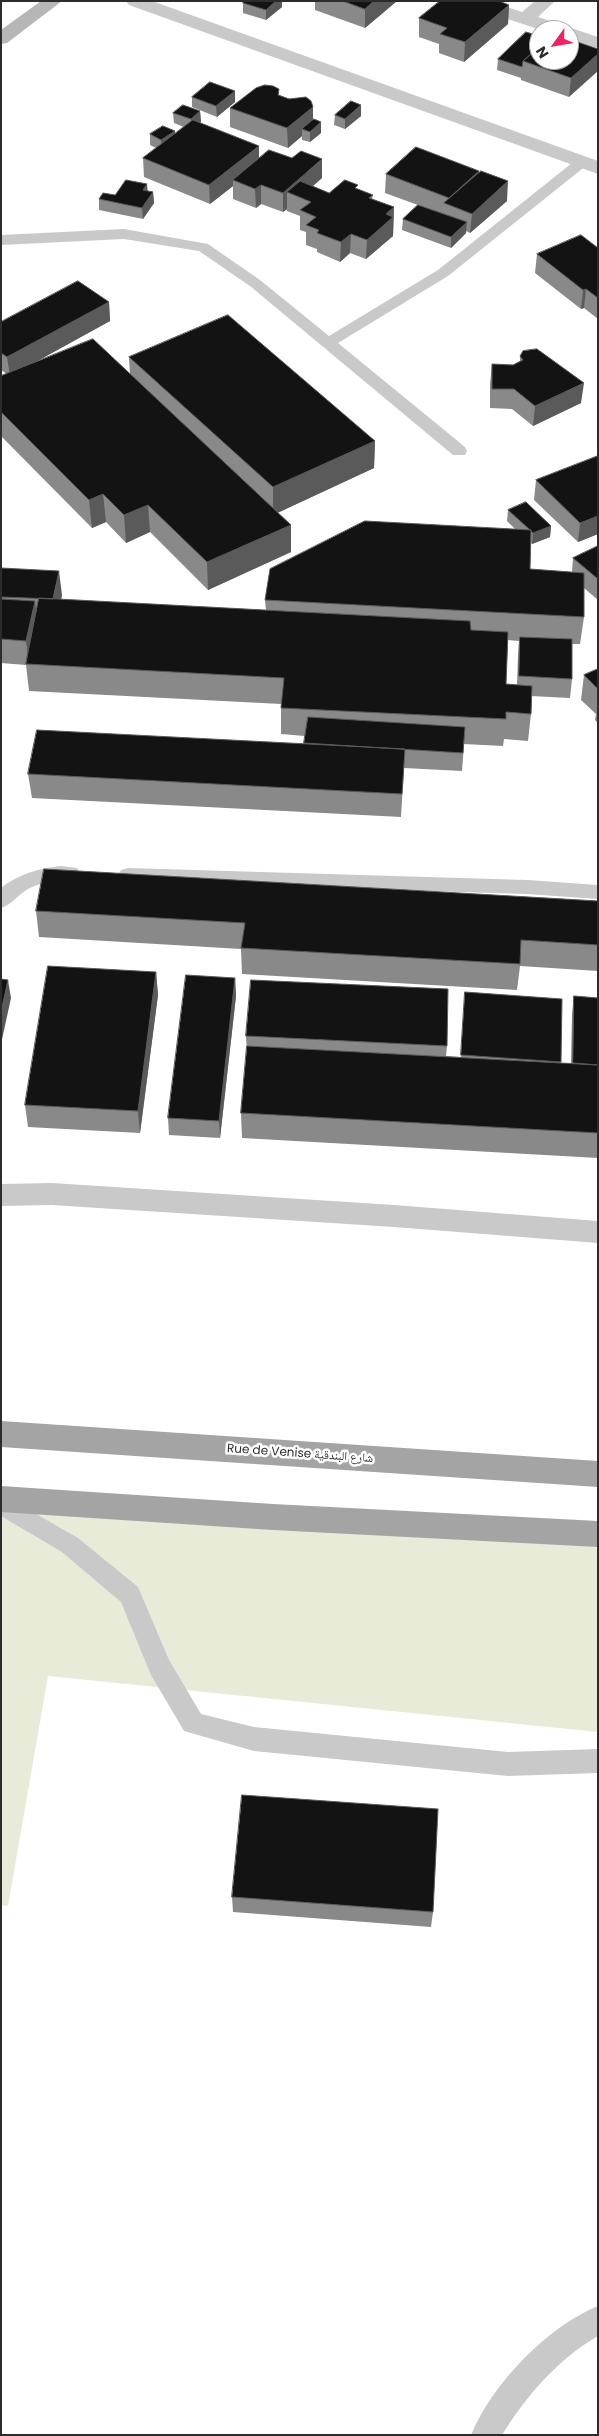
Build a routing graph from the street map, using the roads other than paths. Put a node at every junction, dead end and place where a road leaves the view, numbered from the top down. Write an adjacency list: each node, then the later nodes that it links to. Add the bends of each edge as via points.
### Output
1 (53, 1): 8 (main road)
2 (135, 1): 10 (street)
3 (471, 1): 5 (street)
4 (546, 1): 5 (street)
5 (525, 19): 6 (street)
6 (529, 20)
7 (579, 36): 9 (street)
8 (1, 39)
9 (598, 43)
10 (590, 165): 12 (lane, via 442,273)
11 (1, 240): 12 (lane, via 124,234 203,247 255,283)
12 (328, 343): 13 (lane)
13 (458, 451)
14 (86, 874): 17 (lane, via 66,873 31,879)
15 (105, 874): 16 (lane)
16 (598, 892)
17 (1, 901)
18 (1, 1195): 19 (street, via 52,1194)
19 (598, 1232)
20 (1, 1434): 21 (main road, Rue de Venise شارع البندقية)
21 (598, 1474)
22 (1, 1498): 24 (main road, via 274,1518)
23 (1, 1504): 25 (lane, via 70,1545 130,1596 160,1668 193,1723 254,1739 498,1763)
24 (598, 1534)
25 (598, 1761)
26 (598, 2320): 27 (lane, via 579,2330 531,2373)
27 (486, 2435)

